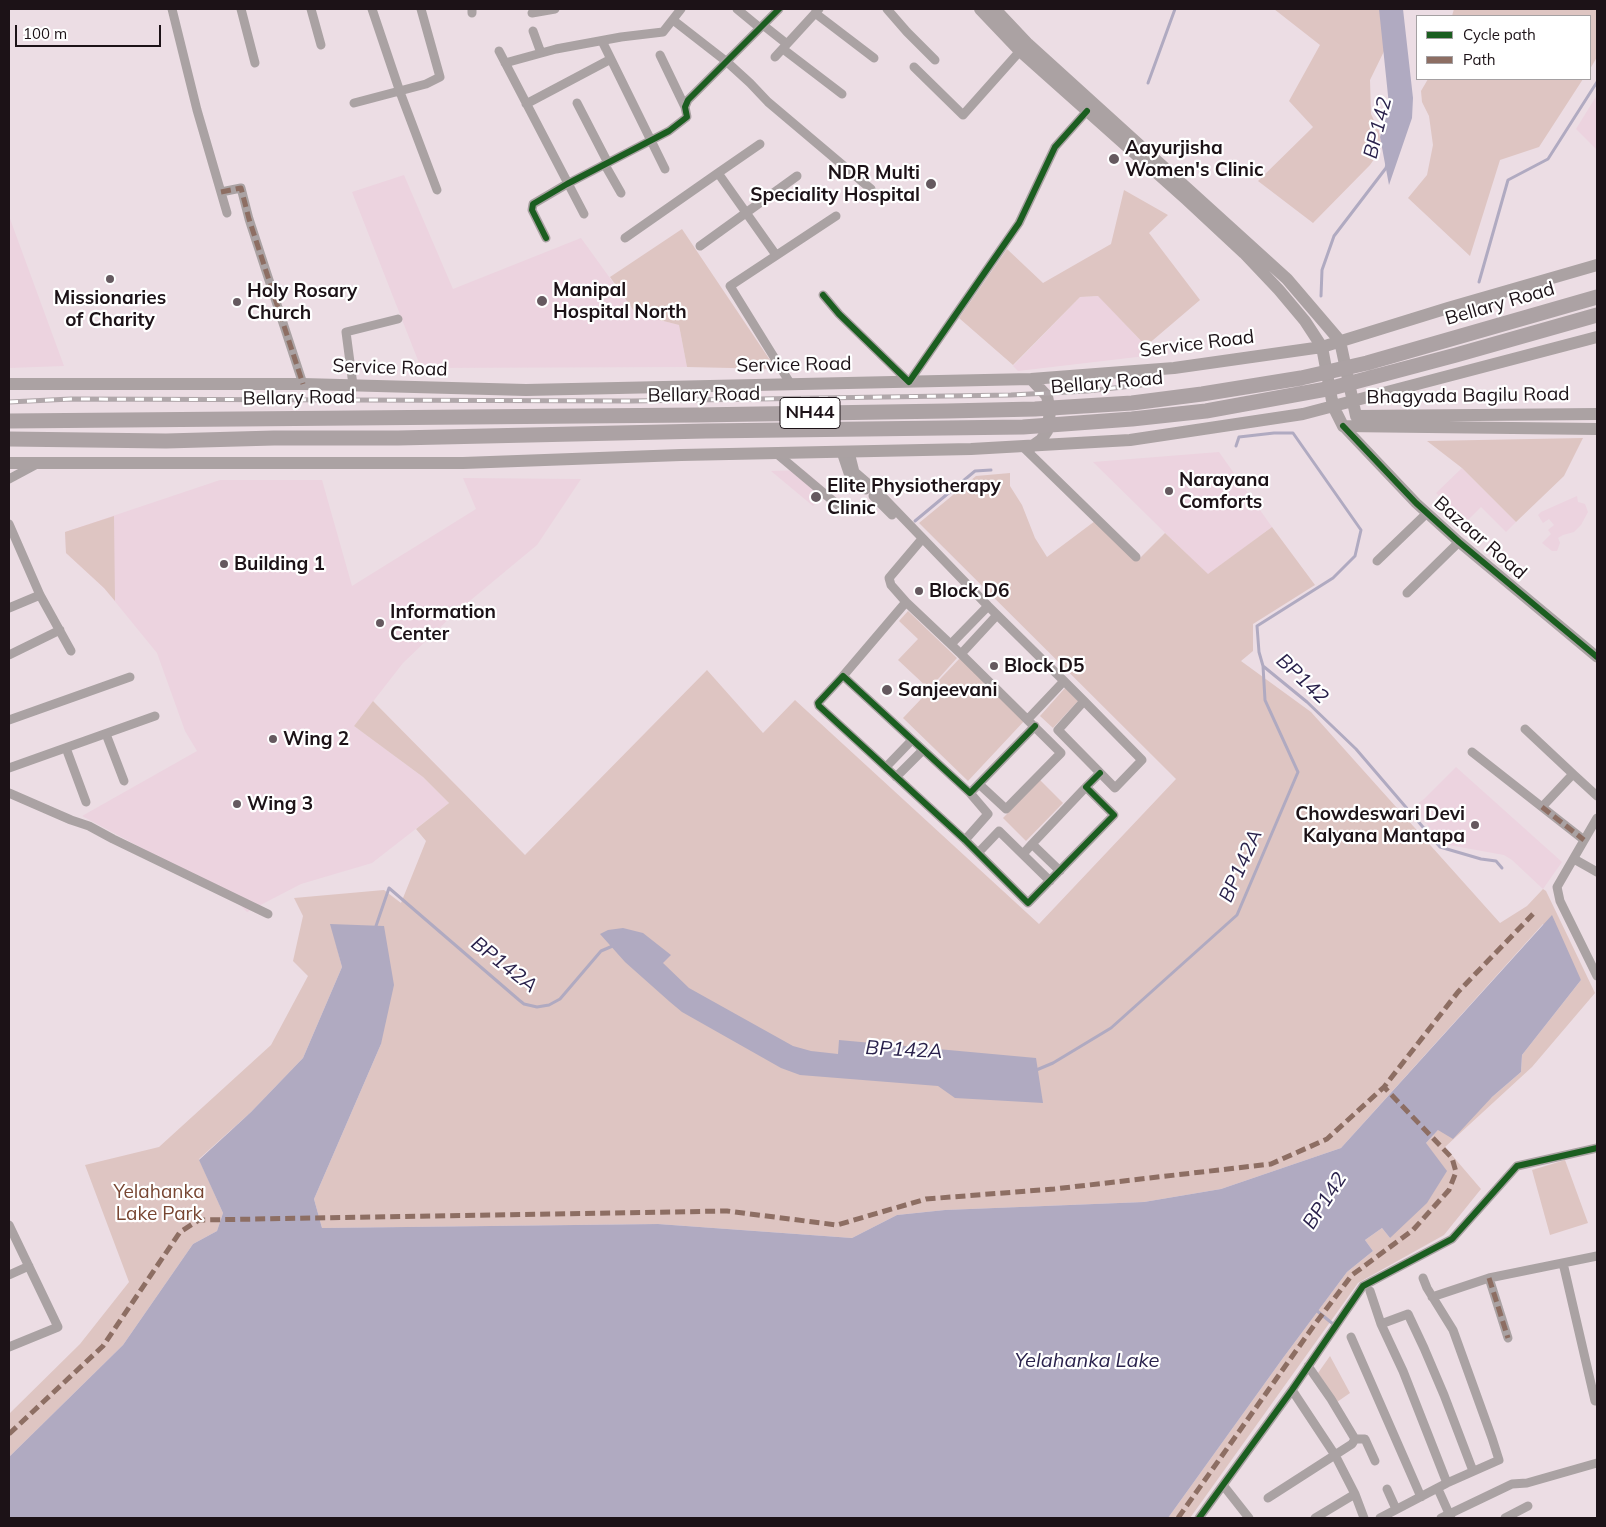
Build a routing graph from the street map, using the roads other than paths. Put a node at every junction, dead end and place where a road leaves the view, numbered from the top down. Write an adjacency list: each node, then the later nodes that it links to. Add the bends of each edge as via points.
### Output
1 (172, 9): 50 (street)
2 (241, 9): 30 (street)
3 (311, 9): 19 (street)
4 (372, 9): 33 (street)
5 (422, 9): 33 (street, via 440,77)
6 (555, 9): 14 (street)
7 (681, 9): 15 (street)
8 (737, 9): 16 (street)
9 (779, 9): 16 (street)
10 (887, 9): 28 (street)
11 (980, 9): 22 (main road)
12 (995, 9): 35 (main road)
13 (817, 11): 20 (street); 26 (street)
14 (532, 13)
15 (673, 20): 18 (street, via 662,32); 29 (street)
16 (762, 26): 20 (street); 29 (street)
17 (533, 31): 23 (street)
18 (602, 41): 23 (street); 27 (street)
19 (321, 45)
20 (785, 46): 25 (street); 34 (street)
21 (499, 51): 31 (street)
22 (1020, 51): 32 (street, via 963,115); 35 (main road)
23 (541, 53): 31 (street)
24 (660, 55): 39 (street)
25 (775, 57)
26 (874, 58)
27 (611, 59): 38 (street); 41 (street)
28 (935, 60)
29 (726, 62): 39 (street); 48 (street)
30 (255, 63)
31 (505, 63): 38 (street)
32 (914, 67)
33 (400, 92): 37 (street); 49 (street)
34 (842, 94)
35 (1079, 97): 40 (main road); 61 (main road)
36 (577, 103): 43 (street)
37 (354, 104)
38 (526, 104): 47 (street)
39 (685, 106): 41 (street, via 687,117)
40 (1087, 111): 62 (main road, via 1244,253); 71 (street, via 1055,147 1018,223)
41 (651, 141): 43 (street); 44 (street)
42 (760, 144): 45 (street)
43 (606, 164): 47 (street); 51 (street)
44 (665, 169)
45 (718, 173): 52 (street); 57 (street)
46 (797, 176): 52 (street)
47 (567, 184): 54 (street); 56 (street, via 533,204 532,210)
48 (871, 189)
49 (437, 190)
50 (221, 192): 53 (street); 74 (street, via 241,188)
51 (621, 193)
52 (746, 212): 58 (street); 59 (street)
53 (227, 213)
54 (584, 214)
55 (836, 216): 59 (street)
56 (546, 238)
57 (625, 238)
58 (700, 246)
59 (776, 256): 72 (street, via 730,286)
60 (1597, 265): 68 (main road, Service Road)
61 (1287, 279): 62 (main road); 68 (main road)
62 (1279, 290): 69 (main road)
63 (823, 295): 71 (street)
64 (1597, 297): 78 (highway, Bellary Road / NH44, via 1367,363 1301,378 1132,403 928,412)
65 (1597, 315): 81 (highway, Bellary Road / NH44, via 1332,388 1206,411 1132,420 1023,427 398,438)
66 (398, 319): 75 (street, via 346,332)
67 (1597, 337): 76 (main road)
68 (1340, 341): 69 (main road, Service Road); 76 (main road, Bhagyada Bagilu Road)
69 (1322, 347): 70 (main road, Service Road, via 1174,368); 79 (main road)
70 (1031, 379): 71 (main road, Service Road); 82 (main road, via 1043,390 1050,412 1047,431 1041,440)
71 (909, 382): 72 (main road, Service Road)
72 (790, 383): 75 (main road, Service Road, via 526,390)
73 (9, 384): 74 (main road, Service Road)
74 (303, 384): 75 (main road, Service Road)
75 (353, 386)
76 (1353, 402): 79 (main road); 79 (main road, Bhagyada Bagilu Road)
77 (1597, 414): 79 (main road, Bhagyada Bagilu Road)
78 (9, 421)
79 (1346, 421): 80 (main road, Bhagyada Bagilu Road, via 1378,428); 82 (main road, via 1297,414 1130,440); 90 (street, Bazaar Road)
80 (1597, 429)
81 (9, 439)
82 (1027, 447): 83 (main road); 94 (street)
83 (846, 452): 84 (main road); 88 (street, via 855,471); 88 (street, via 848,473)
84 (776, 453): 86 (main road, via 463,463); 89 (street)
85 (9, 463): 86 (main road)
86 (38, 463): 87 (street)
87 (9, 479)
88 (872, 491): 92 (street)
89 (845, 511)
90 (1427, 513): 93 (street, Bazaar Road); 95 (street)
91 (9, 524): 97 (street)
92 (920, 540): 98 (street, via 889,578); 99 (street)
93 (1459, 542): 96 (street); 107 (street, Bazaar Road)
94 (1136, 557)
95 (1377, 561)
96 (1407, 593)
97 (40, 595): 100 (street); 102 (street)
98 (906, 602): 103 (street); 108 (street)
99 (988, 606): 101 (street); 103 (street)
100 (9, 608)
101 (997, 615): 105 (street); 110 (street)
102 (60, 630): 104 (street); 106 (street)
103 (951, 644): 105 (street)
104 (71, 651)
105 (961, 654): 114 (street)
106 (9, 655)
107 (1597, 655)
108 (843, 676): 117 (street); 122 (street, via 818,704)
109 (130, 677): 113 (street)
110 (1064, 681): 111 (street); 114 (street)
111 (1084, 701): 123 (street, via 1058,730); 123 (street, via 1142,760 1116,788)
112 (156, 716): 116 (street)
113 (9, 720)
114 (1032, 722): 127 (street); 127 (street, via 1061,754 1006,809)
115 (1525, 729): 124 (street)
116 (106, 734): 118 (street); 126 (street)
117 (912, 740): 119 (street); 122 (street)
118 (66, 748): 121 (street); 132 (street)
119 (923, 750): 125 (street); 129 (street)
120 (1472, 752): 133 (street)
121 (9, 768)
122 (886, 768): 125 (street)
123 (1100, 773): 128 (street)
124 (1573, 774): 131 (street); 133 (street)
125 (896, 777): 136 (street)
126 (124, 781)
127 (979, 784): 129 (street)
128 (1086, 787): 138 (street); 142 (street, via 1114,815)
129 (970, 793): 136 (street, via 988,814)
130 (9, 794): 145 (street, via 89,826)
131 (1597, 796)
132 (86, 802)
133 (1542, 807): 137 (street)
134 (1597, 818): 135 (street)
135 (1594, 830): 137 (street)
136 (965, 840): 139 (street)
137 (1584, 840): 141 (street)
138 (1032, 844): 140 (street); 142 (street)
139 (978, 853): 140 (street, via 999,831); 144 (street, via 1028,903)
140 (1023, 854): 144 (street)
141 (1574, 859): 143 (street); 146 (street, via 1557,887 1560,901)
142 (1060, 871): 144 (street)
143 (1597, 872)
144 (1050, 881)
145 (268, 914)
146 (1597, 976)
147 (1597, 1148): 161 (street, via 1517,1166 1452,1239 1363,1286)
148 (9, 1225): 151 (street)
149 (1597, 1256): 150 (street)
150 (1563, 1263): 154 (street); 163 (street)
151 (29, 1266): 152 (street); 160 (street, via 58,1327)
152 (9, 1275)
153 (1423, 1278): 156 (street)
154 (1489, 1278): 156 (street); 159 (street)
155 (1370, 1291): 157 (street)
156 (1432, 1297): 168 (street, via 1453,1330 1499,1460)
157 (1381, 1324): 168 (street, via 1408,1314); 169 (street)
158 (1350, 1337): 174 (street)
159 (1508, 1338)
160 (9, 1347)
161 (1308, 1366): 162 (street); 164 (street)
162 (1292, 1390): 165 (street); 170 (street)
163 (1595, 1401)
164 (1355, 1439): 165 (street); 166 (street, via 1365,1439)
165 (1335, 1455): 173 (street); 175 (street)
166 (1375, 1461)
167 (1597, 1463): 178 (street, via 1527,1483 1512,1484)
168 (1473, 1471): 169 (street)
169 (1447, 1483): 172 (street)
170 (1223, 1485): 179 (street); 180 (street)
171 (1387, 1489): 177 (street)
172 (1438, 1489): 174 (street); 178 (street)
173 (1355, 1494): 181 (street); 182 (street)
174 (1421, 1497): 177 (street)
175 (1268, 1498)
176 (1528, 1506): 184 (street)
177 (1396, 1509): 183 (street)
178 (1447, 1517)
179 (1199, 1518)
180 (1249, 1518)
181 (1315, 1518)
182 (1364, 1518)
183 (1380, 1518)
184 (1505, 1518)

